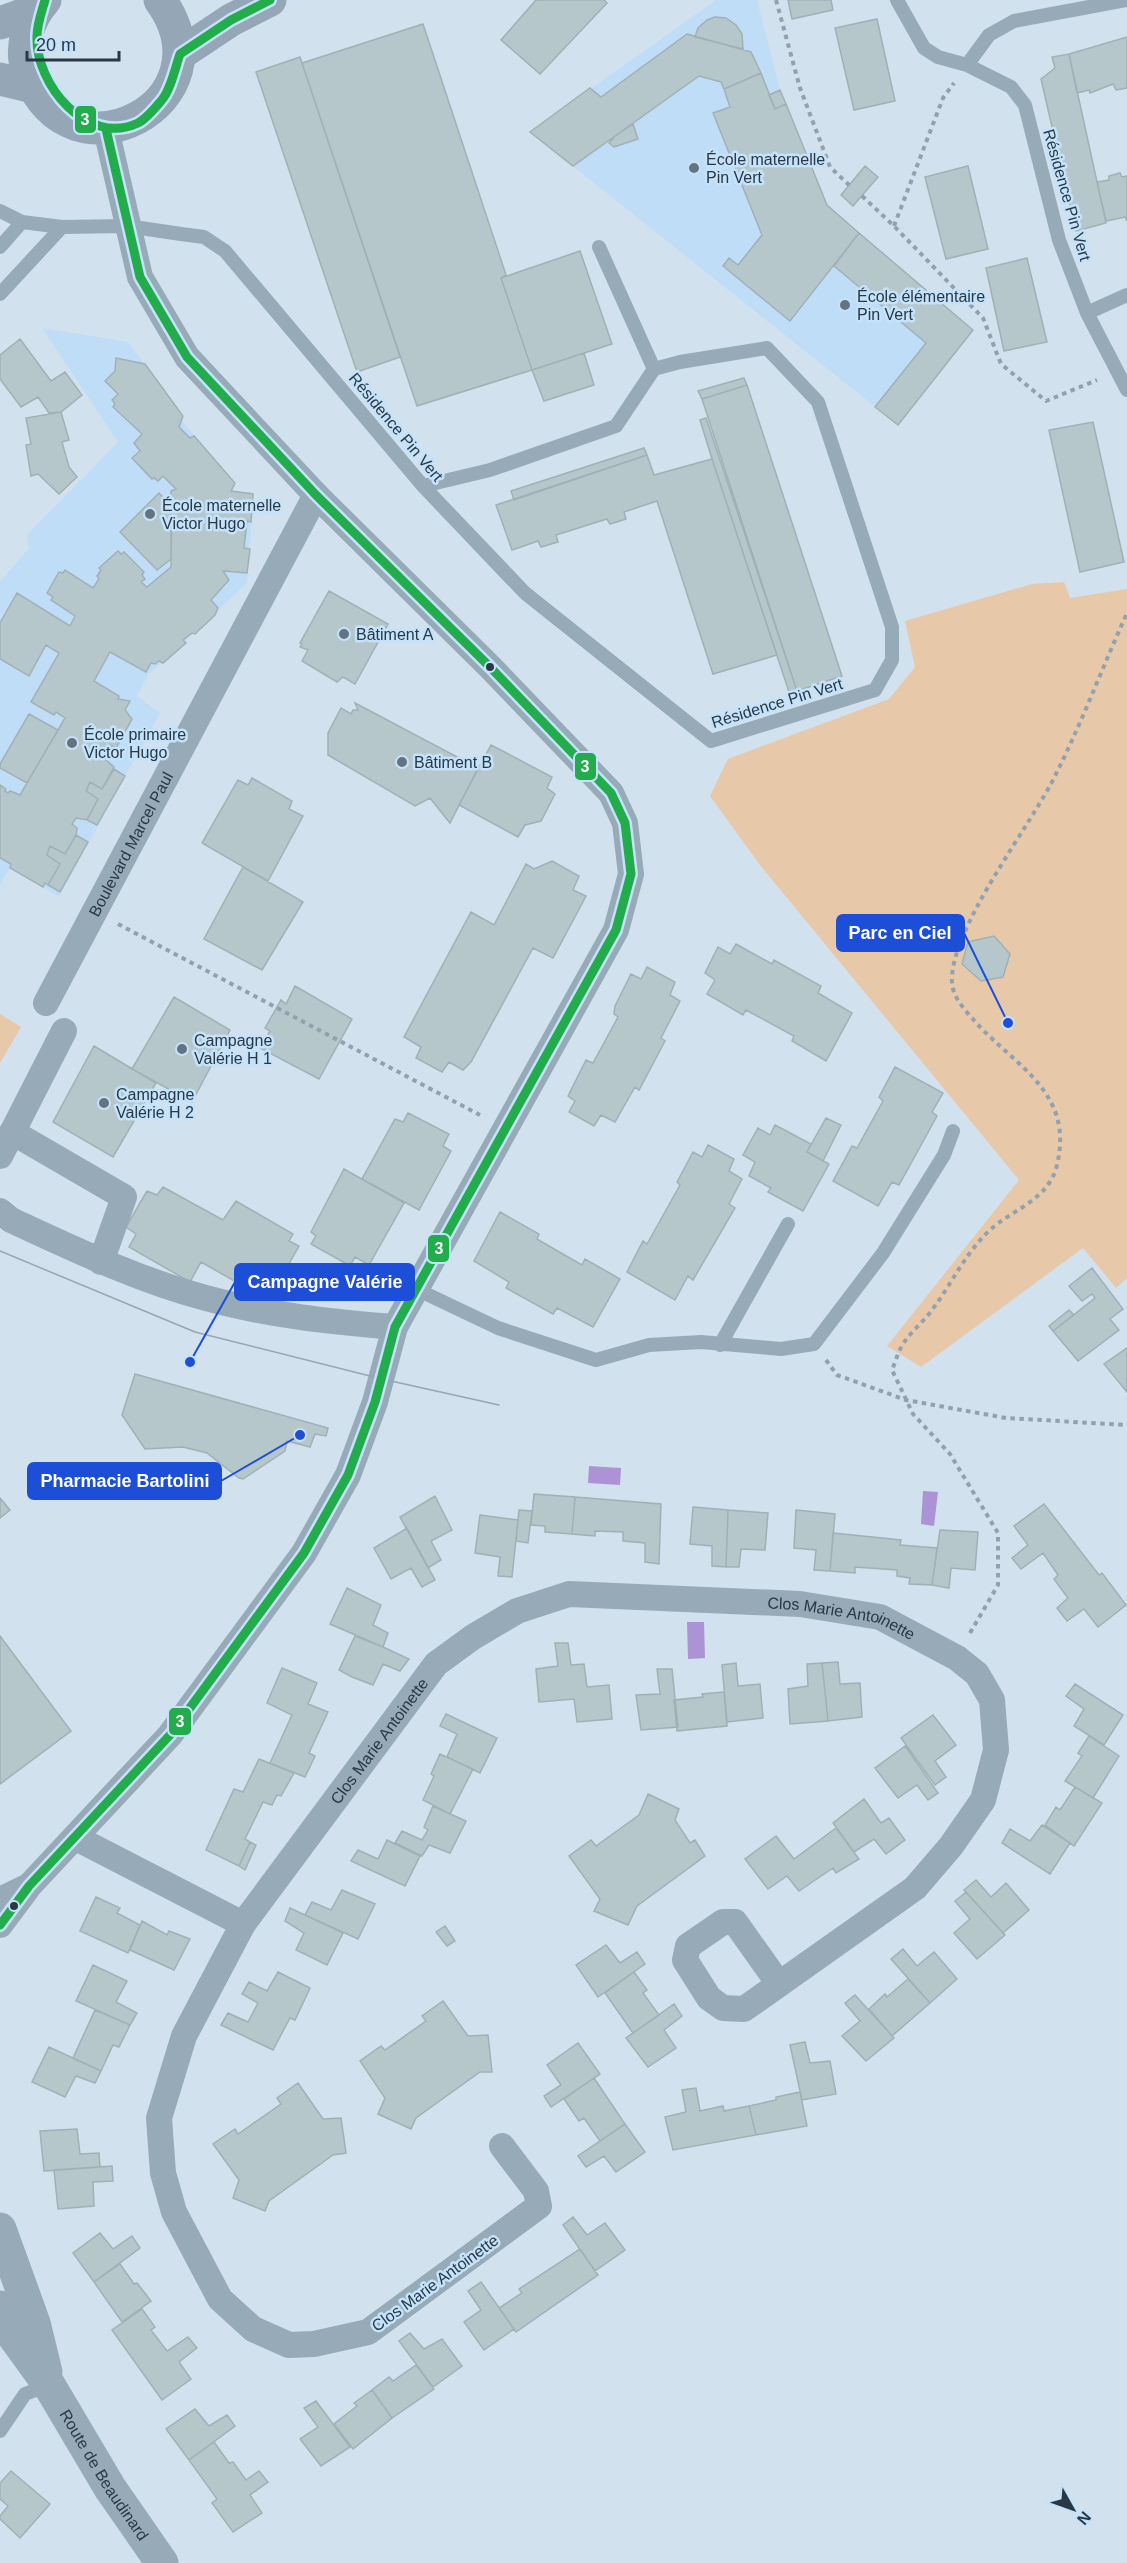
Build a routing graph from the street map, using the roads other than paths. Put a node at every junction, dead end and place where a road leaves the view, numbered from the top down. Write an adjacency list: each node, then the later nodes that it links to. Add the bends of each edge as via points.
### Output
1 (160, 0): 7 (main road, via 170,14)
2 (270, 0): 7 (main road)
3 (897, 0): 8 (lane, Résidence Pin Vert, via 924,48 938,57)
4 (1126, 0): 8 (lane, via 1014,21 989,35)
5 (40, 5): 6 (main road); 10 (main road, via 28,28 24,48)
6 (0, 23)
7 (180, 54): 11 (main road, via 164,97 149,113)
8 (967, 65): 20 (lane, Résidence Pin Vert, via 1011,87 1025,105 1059,240)
9 (0, 79): 10 (main road)
10 (33, 87): 11 (main road, via 63,119 84,127)
11 (106, 129): 14 (street)
12 (0, 211): 13 (lane, Résidence Pin Vert)
13 (22, 222): 15 (lane, Résidence Pin Vert); 17 (lane)
14 (127, 226): 15 (lane, Résidence Pin Vert); 23 (lane, Résidence Pin Vert, via 204,237 225,251); 24 (street, via 140,277 187,357)
15 (62, 227): 18 (lane)
16 (599, 247): 21 (lane)
17 (0, 248)
18 (0, 294)
19 (1127, 295): 20 (lane)
20 (1087, 313): 22 (lane, Résidence Pin Vert)
21 (654, 369): 23 (lane, via 616,426 490,470); 23 (lane, Résidence Pin Vert, via 766,348 818,402 892,627 892,660 875,690 711,741 525,593)
22 (1127, 390)
23 (423, 486)
24 (316, 495): 25 (street, Boulevard Marcel Paul); 33 (street, via 611,793 625,823 631,874 616,930)
25 (46, 1003)
26 (64, 1031): 28 (street)
27 (953, 1131): 35 (lane, via 944,1155 883,1253 814,1344 781,1349)
28 (12, 1132): 29 (street); 32 (street, via 124,1197)
29 (0, 1156)
30 (0, 1211): 32 (street, via 11,1220)
31 (788, 1224): 35 (lane)
32 (101, 1262): 34 (street, via 206,1298 327,1322)
33 (416, 1289): 34 (street); 35 (lane, via 498,1328 596,1360 649,1345)
34 (395, 1327): 36 (street, via 375,1402 348,1474 304,1553 191,1710)
35 (720, 1345)
36 (76, 1838): 37 (street); 39 (street)
37 (29, 1886): 38 (street); 40 (street)
38 (0, 1900)
39 (243, 1924): 41 (street, Clos Marie Antoinette, via 436,1664 517,1611 569,1594 800,1604 880,1617 957,1658 977,1674 992,1700 996,1750 983,1800 915,1888); 42 (street, Clos Marie Antoinette, via 184,2036 159,2118 163,2173 174,2212 219,2299 254,2329 289,2345 314,2344 368,2332 539,2206 536,2192)
40 (0, 1925)
41 (779, 1984)
42 (502, 2146)
43 (0, 2229): 45 (street, Route de Beaudinard, via 34,2323)
44 (0, 2307): 45 (street, Route de Beaudinard, via 12,2334)
45 (49, 2385): 46 (lane, via 25,2394); 47 (street, Route de Beaudinard, via 110,2488)
46 (0, 2431)
47 (162, 2563)

